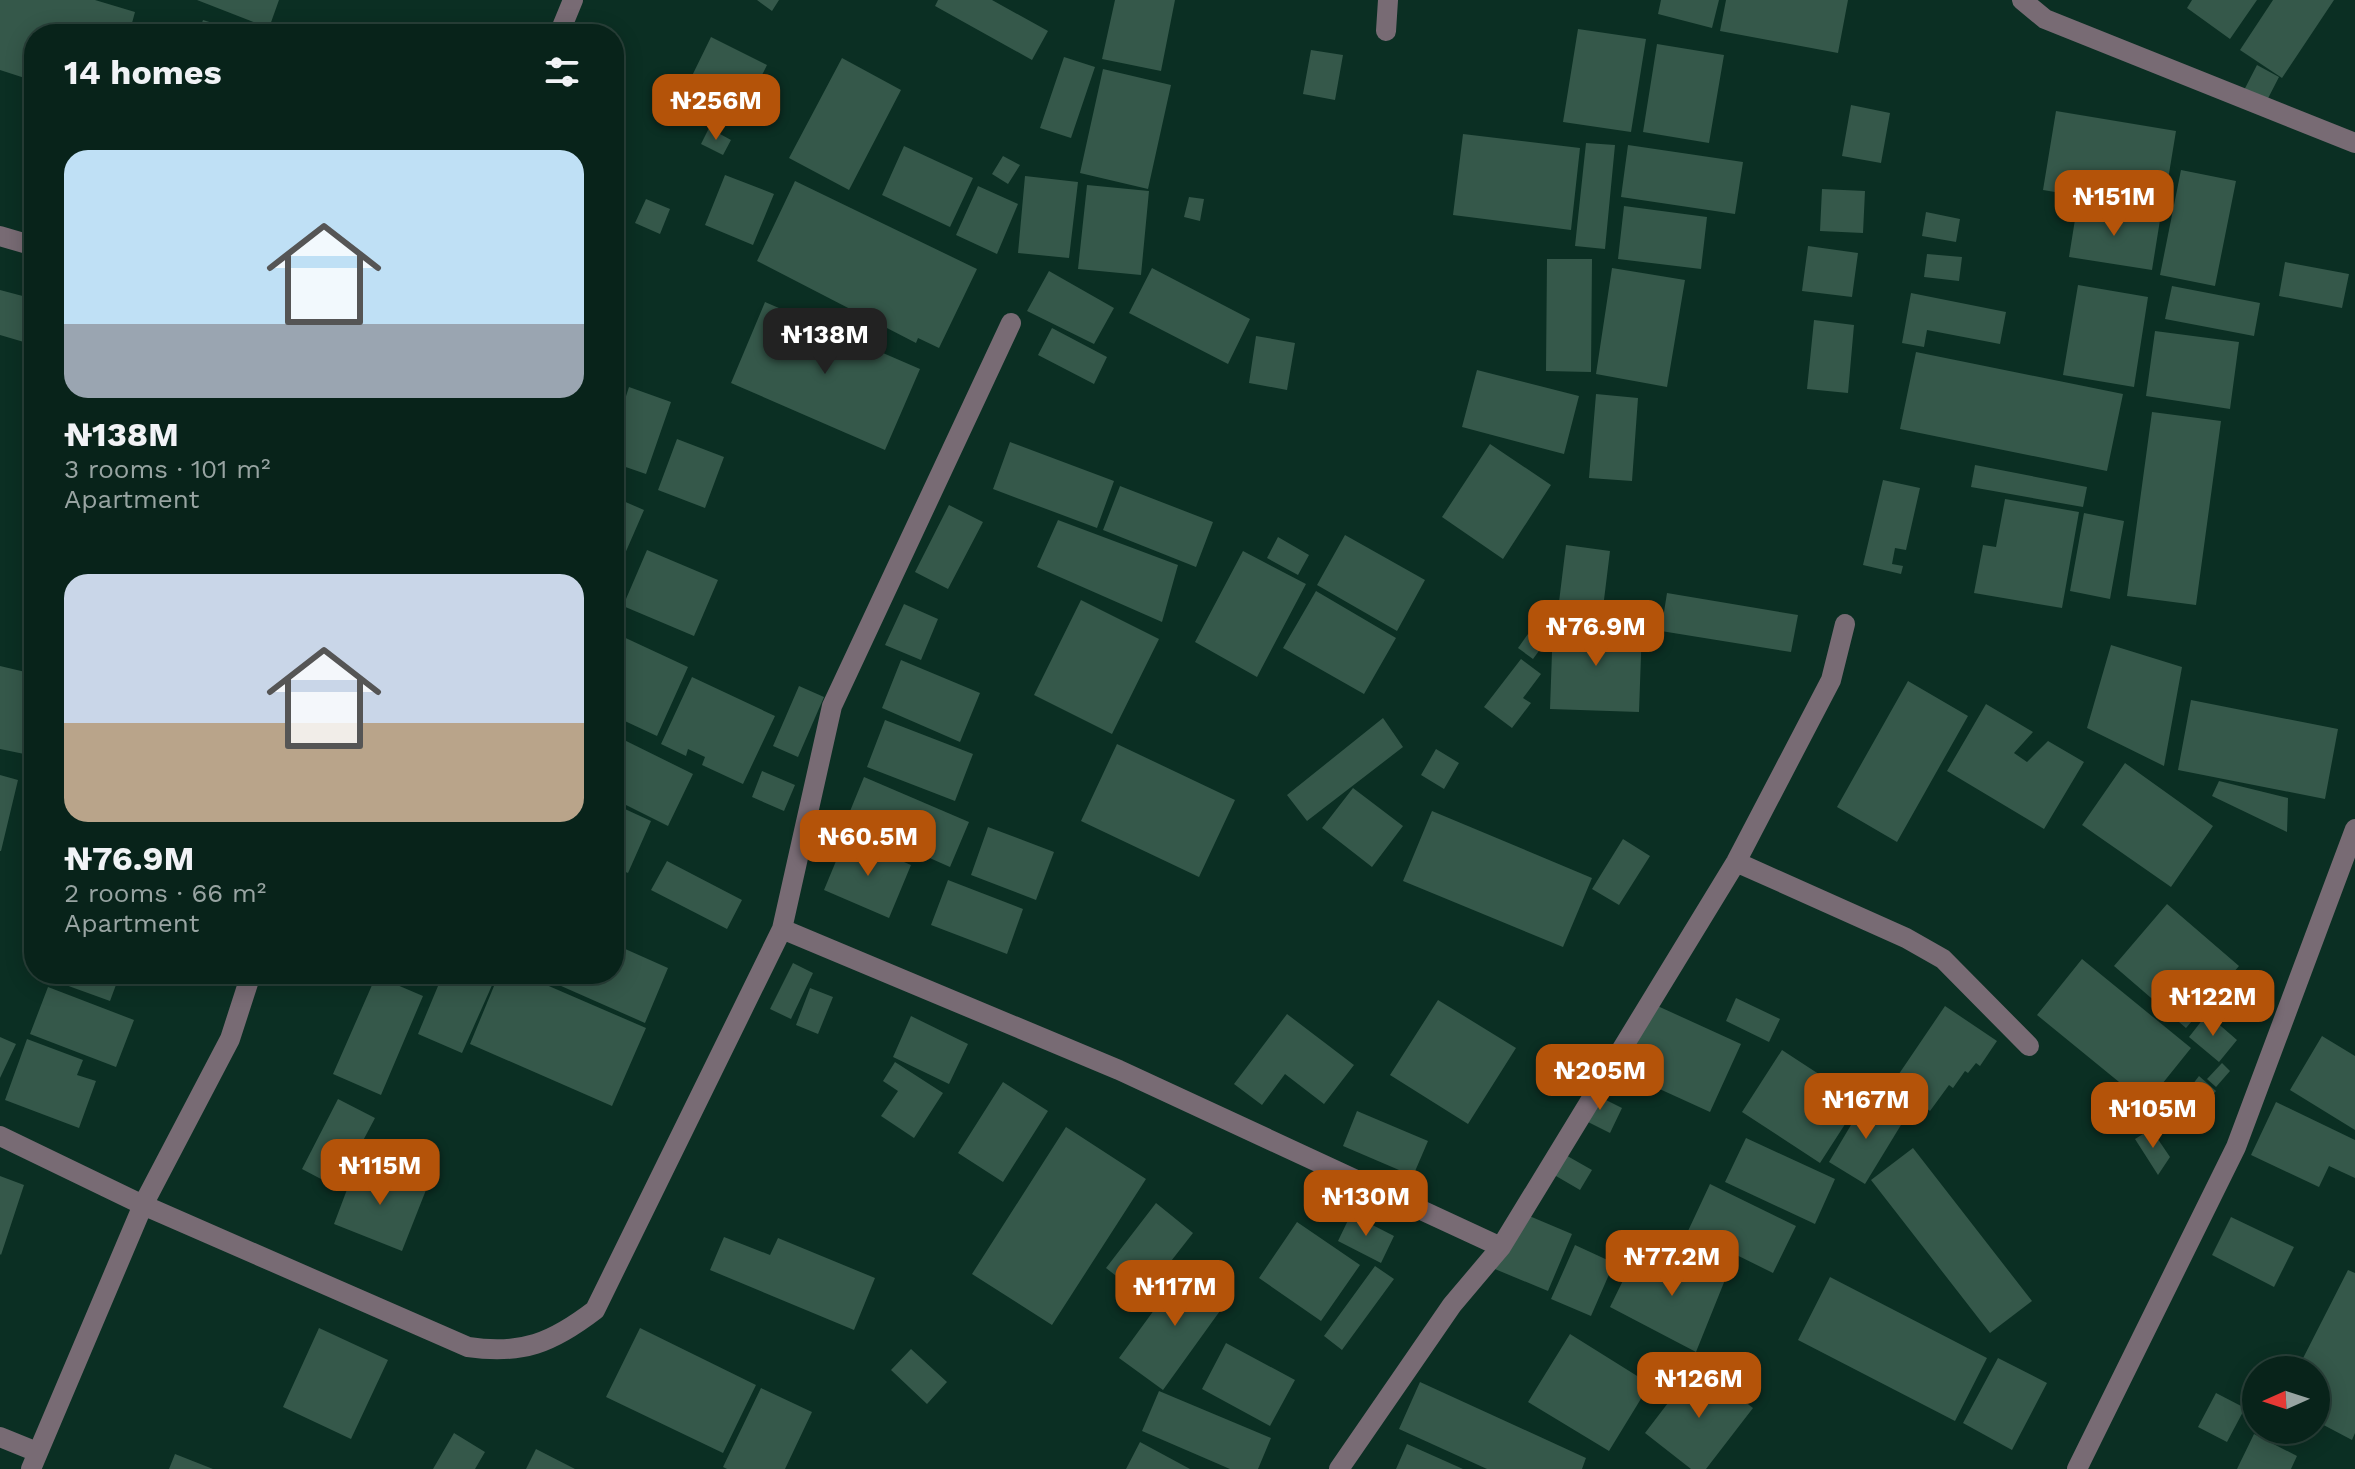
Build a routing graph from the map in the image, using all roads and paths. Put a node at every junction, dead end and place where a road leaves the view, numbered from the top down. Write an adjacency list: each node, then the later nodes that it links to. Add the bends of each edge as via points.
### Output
1 (573, 0): 4 (street)
2 (1388, 0): 5 (street)
3 (2022, 0): 6 (street, via 2045,19)
4 (563, 24)
5 (1386, 31)
6 (2355, 143)
7 (0, 236): 8 (street)
8 (24, 243)
9 (1011, 323): 13 (street, via 832,706)
10 (1845, 624): 12 (street, via 1831,680)
11 (2355, 829): 21 (street, via 2236,1147)
12 (1736, 862): 15 (street, via 1943,959); 18 (street)
13 (782, 929): 17 (street, via 595,1310 570,1329 527,1349 468,1347); 18 (street, via 1119,1070)
14 (248, 984): 17 (street, via 230,1039)
15 (2029, 1046)
16 (0, 1136): 17 (street)
17 (143, 1205): 20 (street)
18 (1501, 1247): 22 (street, via 1452,1305)
19 (0, 1437): 20 (street)
20 (34, 1461)
21 (2080, 1464): 23 (street)
22 (1339, 1469)
23 (2102, 1469)

